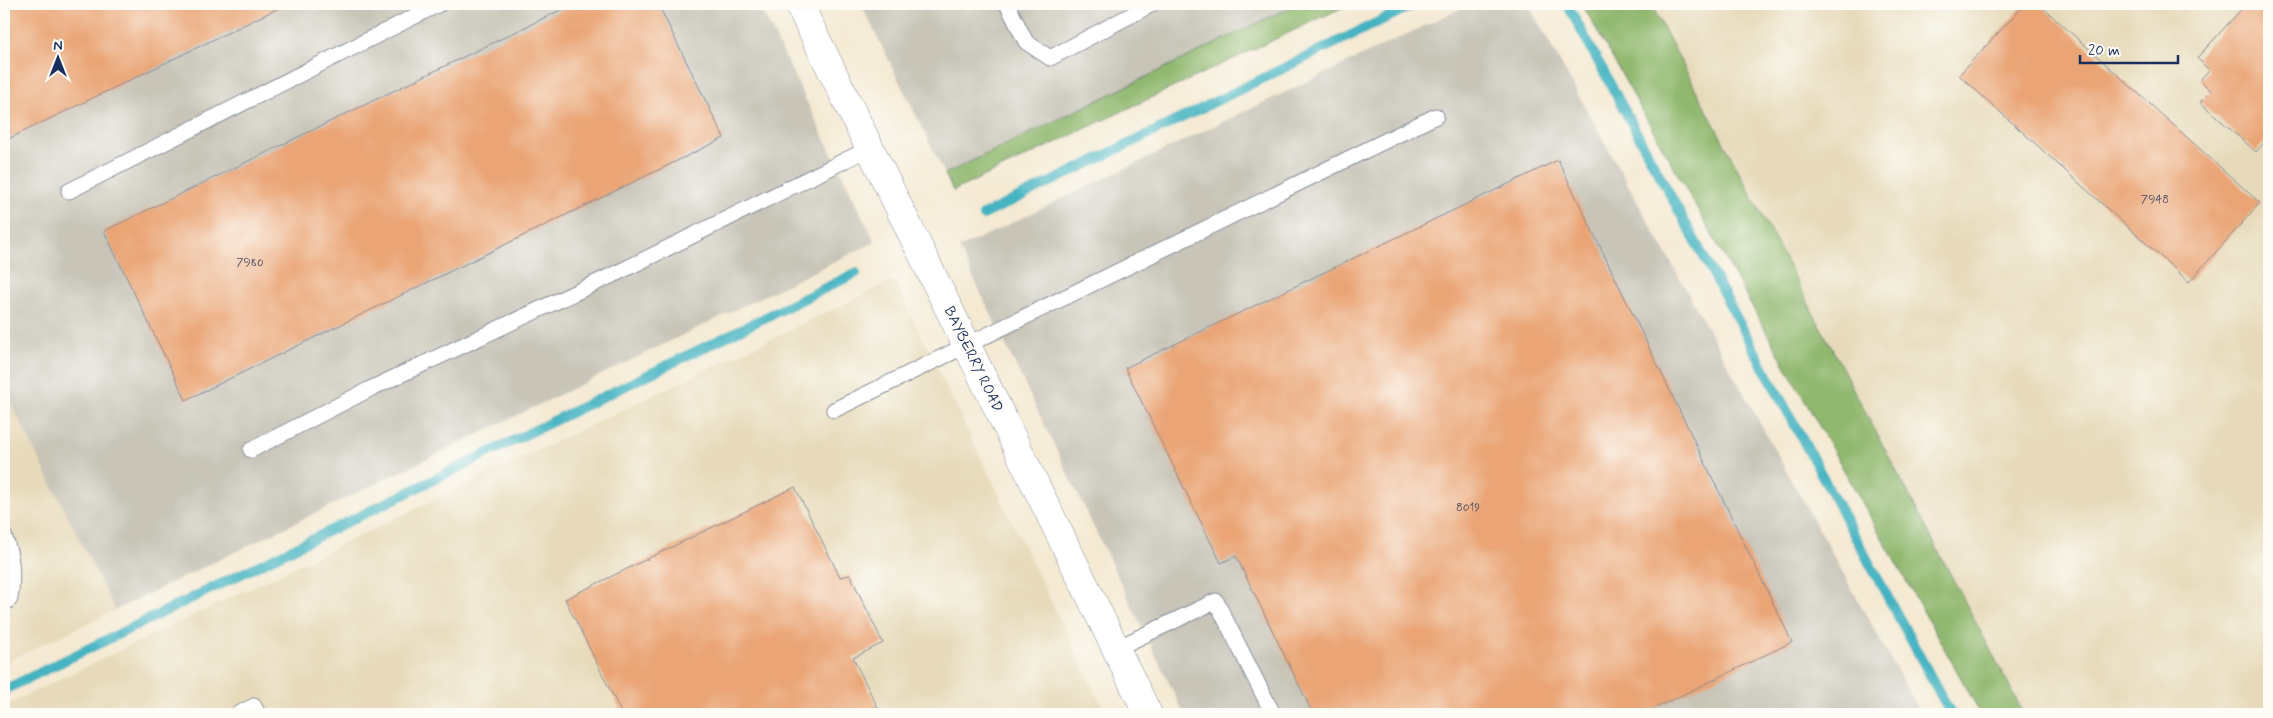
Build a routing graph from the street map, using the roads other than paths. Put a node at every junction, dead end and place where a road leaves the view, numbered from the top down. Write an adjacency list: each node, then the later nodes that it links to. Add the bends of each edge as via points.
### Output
1 (439, 4): 7 (lane)
2 (799, 4): 6 (street, BAYBERRY ROAD)
3 (1007, 4): 4 (lane, via 1026,42 1050,58)
4 (1152, 4)
5 (1436, 116): 8 (lane)
6 (870, 148): 8 (street, BAYBERRY ROAD); 10 (lane, via 619,272 370,389)
7 (69, 191)
8 (967, 344): 9 (lane); 13 (street, BAYBERRY ROAD)
9 (834, 410)
10 (251, 450)
11 (4, 536): 12 (lane, via 14,574 10,599)
12 (4, 604)
13 (1117, 648): 16 (street, BAYBERRY ROAD); 17 (lane, via 1216,601)
14 (238, 714): 15 (lane, via 254,706)
15 (258, 714)
16 (1148, 714)
17 (1273, 714)

